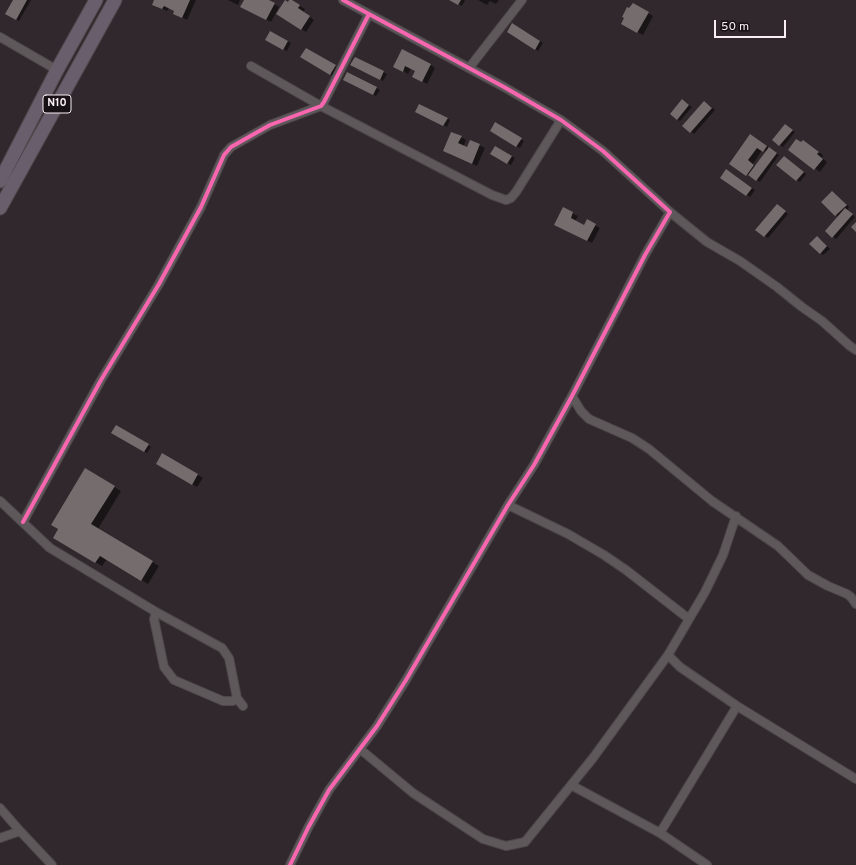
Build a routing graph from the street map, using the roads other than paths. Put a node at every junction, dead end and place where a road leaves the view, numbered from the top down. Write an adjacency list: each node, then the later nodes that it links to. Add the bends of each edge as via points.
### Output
1 (96, 0): 9 (highway, N10)
2 (115, 0): 13 (highway, N10)
3 (343, 0): 5 (street)
4 (522, 0): 8 (street)
5 (368, 14): 8 (street); 10 (street)
6 (0, 36): 9 (street)
7 (251, 66): 10 (street)
8 (469, 68): 11 (street)
9 (57, 70): 12 (highway, N10)
10 (321, 106): 11 (street, via 506,200 516,192); 20 (street, via 270,125 231,147 224,155 159,284 101,380)
11 (561, 120): 14 (street, via 603,151)
12 (0, 181)
13 (0, 208)
14 (670, 212): 15 (street, via 707,242 777,287); 16 (street)
15 (856, 350)
16 (572, 396): 18 (street); 19 (street, via 580,412 589,420 632,438 649,449 688,482)
17 (0, 501): 20 (street)
18 (508, 505): 23 (street, via 568,534 604,556); 28 (street, via 406,680)
19 (736, 516): 21 (street, via 778,546 808,575 852,597); 23 (street, via 716,569)
20 (23, 522): 22 (street, via 50,548)
21 (856, 604)
22 (156, 612): 25 (street, via 222,648 229,658); 25 (street, via 154,619 164,667 174,680 223,700 233,701)
23 (689, 619): 24 (street)
24 (668, 655): 27 (street, via 680,667); 30 (street)
25 (237, 698): 26 (street)
26 (243, 706)
27 (737, 706): 29 (street); 33 (street)
28 (360, 749): 30 (street, via 413,793 468,830 484,839 506,846 525,842); 36 (street, via 329,790)
29 (856, 779)
30 (571, 785): 33 (street)
31 (0, 808): 32 (street)
32 (20, 831): 34 (street); 35 (street)
33 (660, 833): 37 (street)
34 (0, 838)
35 (52, 865)
36 (290, 865)
37 (707, 865)

